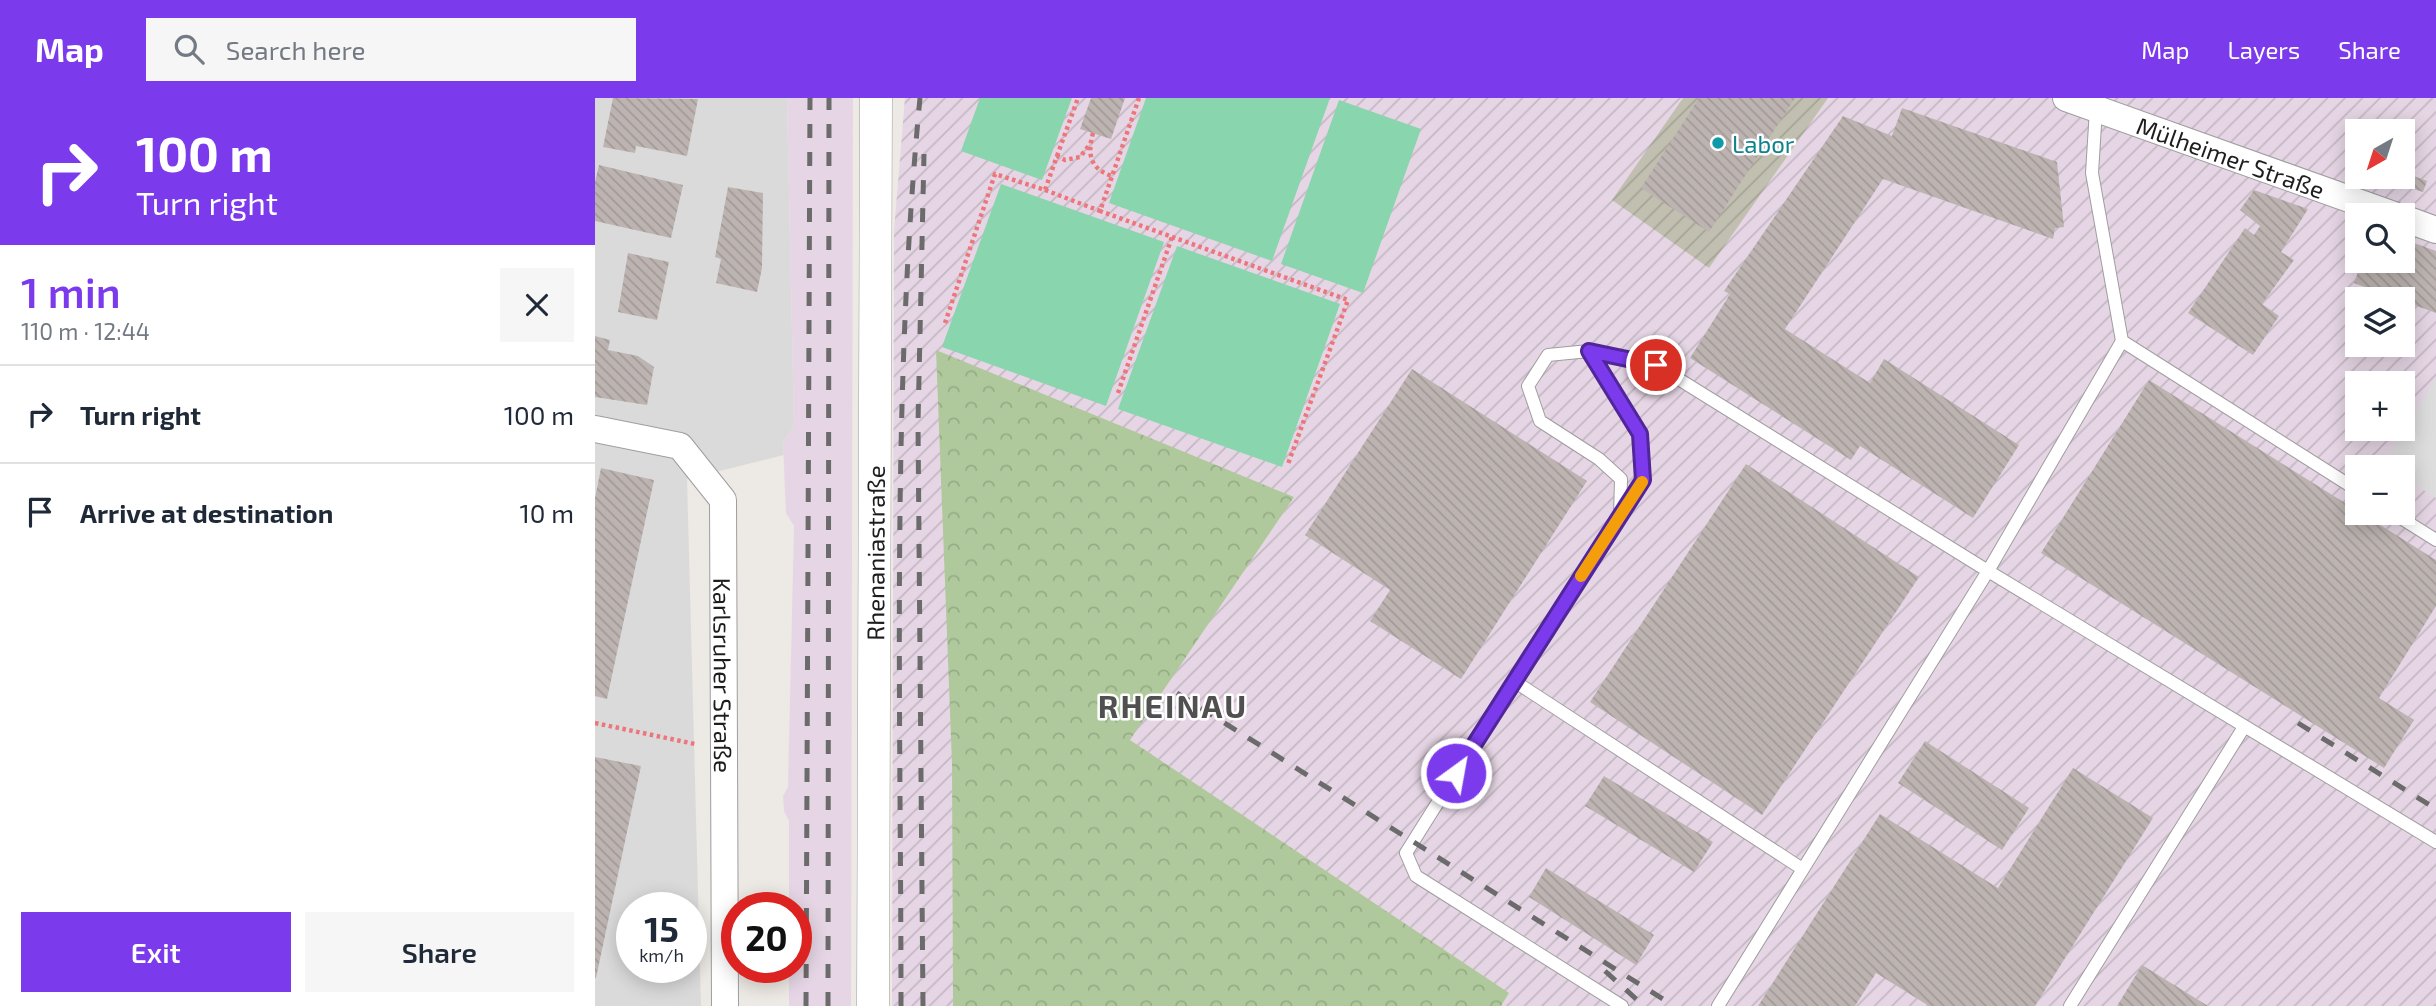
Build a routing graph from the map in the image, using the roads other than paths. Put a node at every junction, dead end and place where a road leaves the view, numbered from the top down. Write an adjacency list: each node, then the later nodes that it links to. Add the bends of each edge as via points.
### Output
1 (876, 98): 20 (street, Rhenaniastraße)
2 (2066, 98): 3 (street, Mülheimer Straße)
3 (2096, 108): 4 (street, Mülheimer Straße); 7 (lane, via 2092,173)
4 (2361, 203)
5 (2415, 222): 6 (street)
6 (2436, 230)
7 (2122, 341): 10 (lane); 14 (lane)
8 (1589, 351): 11 (lane, via 1640,434 1643,480); 11 (lane, via 1548,355 1528,386 1540,421 1621,479); 14 (lane, via 1656,365)
9 (595, 429): 19 (street, Karlsruher Straße, via 680,446 723,500)
10 (2345, 482)
11 (1620, 516): 15 (lane)
12 (2412, 525): 13 (lane)
13 (2436, 540)
14 (1989, 571): 16 (lane); 18 (lane)
15 (1514, 681): 18 (lane); 21 (lane, via 1406,853 1416,876)
16 (2244, 727): 17 (lane); 23 (lane)
17 (2436, 842)
18 (1801, 868): 22 (lane)
19 (725, 1006)
20 (873, 1006)
21 (1622, 1006)
22 (1718, 1006)
23 (2070, 1006)

